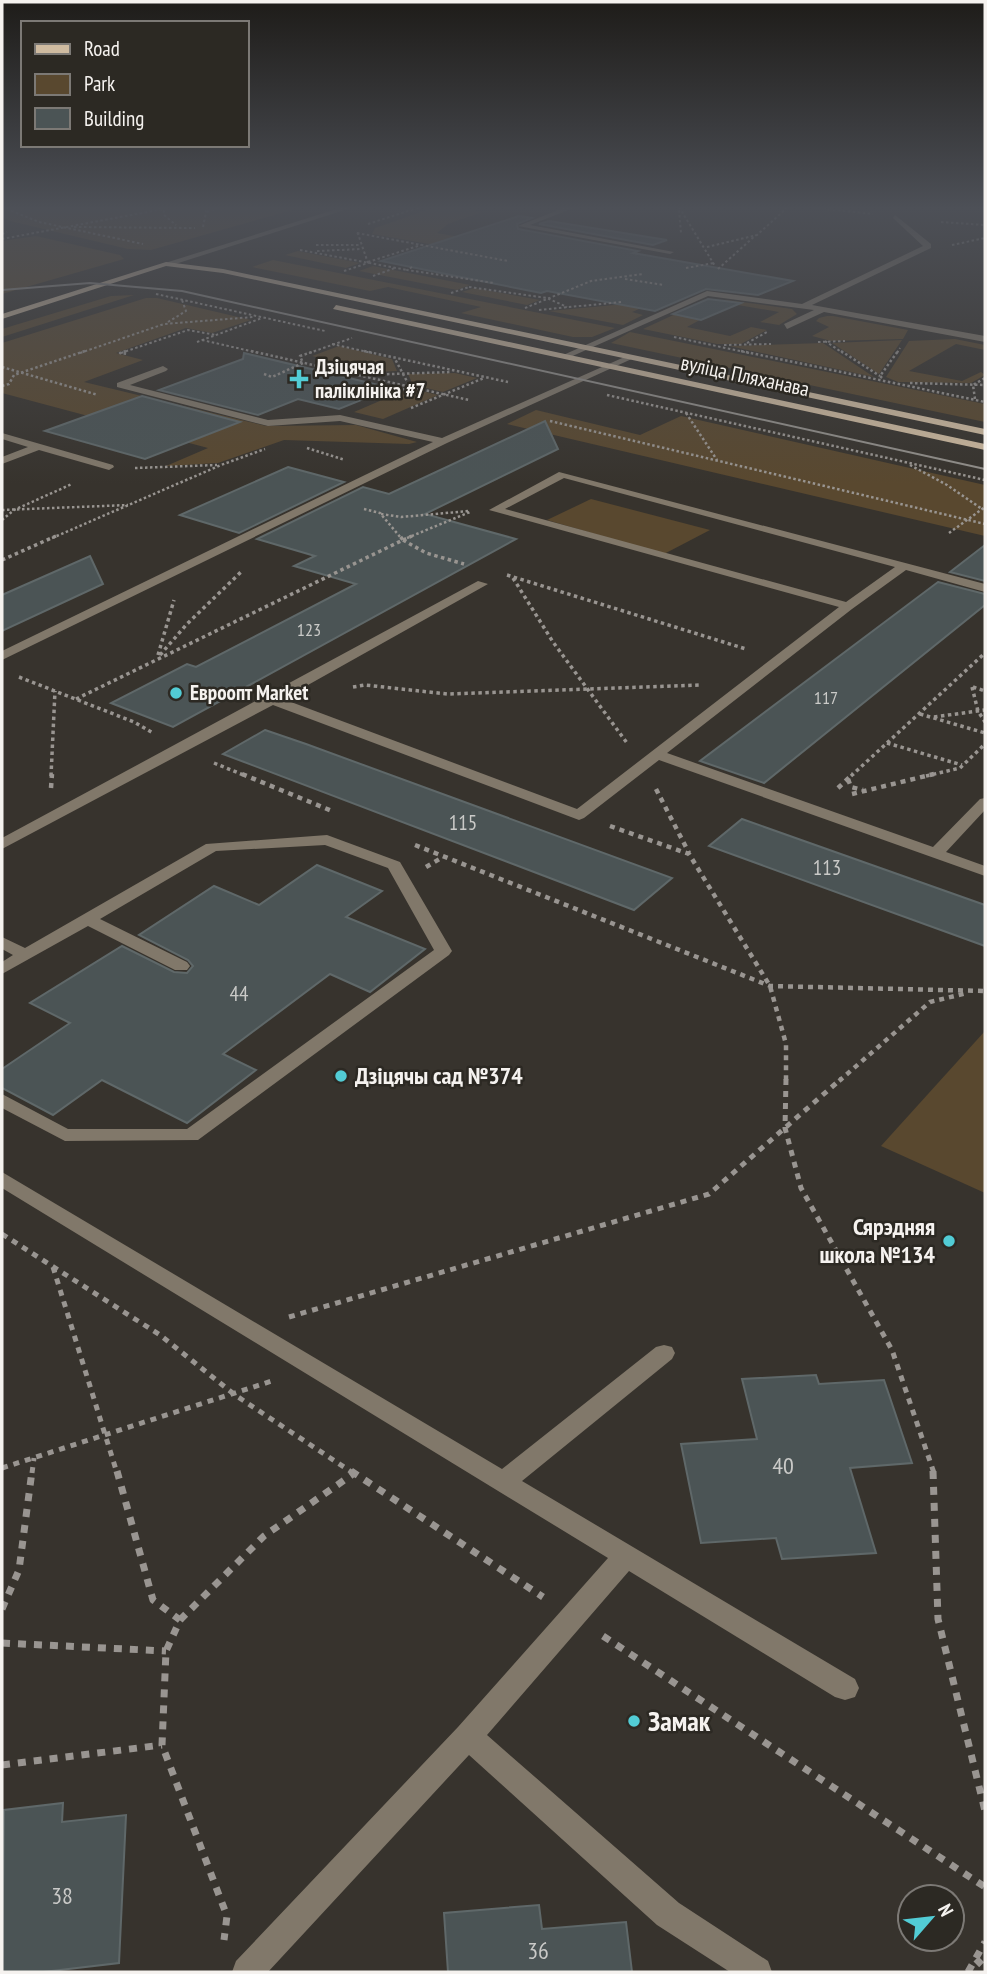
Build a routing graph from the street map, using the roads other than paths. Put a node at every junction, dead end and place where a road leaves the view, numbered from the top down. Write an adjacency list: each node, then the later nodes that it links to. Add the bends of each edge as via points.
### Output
1 (57, 299): 9 (main road)
2 (357, 299): 12 (main road, вуліца Пляханава)
3 (693, 299): 12 (street)
4 (752, 299): 7 (street)
5 (817, 299): 7 (street)
6 (322, 304): 13 (main road, вуліца Пляханава)
7 (803, 306): 8 (street)
8 (824, 309): 10 (street); 11 (street)
9 (2, 317)
10 (787, 326)
11 (985, 339)
12 (586, 347): 13 (street); 14 (main road, вуліца Пляханава)
13 (565, 356): 15 (main road, вуліца Пляханава)
14 (632, 357): 15 (street); 19 (main road, вуліца Пляханава)
15 (611, 366): 17 (street); 23 (main road, вуліца Пляханава)
16 (163, 369): 21 (street, via 120,385 268,423 340,418)
17 (539, 398): 18 (street); 21 (street)
18 (555, 402)
19 (985, 432)
20 (2, 436): 22 (street)
21 (443, 441): 30 (street)
22 (38, 447): 24 (street); 25 (street)
23 (985, 447)
24 (2, 461)
25 (109, 467)
26 (904, 567): 28 (street); 29 (street); 29 (street, via 563,474 495,510)
27 (482, 584): 31 (street)
28 (985, 588)
29 (848, 606): 32 (street)
30 (2, 656)
31 (272, 700): 32 (street, via 579,815); 34 (street)
32 (657, 755): 35 (street, via 820,805)
33 (985, 802): 35 (street)
34 (2, 844)
35 (935, 854): 36 (street)
36 (985, 871)
37 (88, 919): 39 (street); 40 (street); 42 (street, via 212,847 327,840 394,865 443,951 191,1135 65,1135)
38 (2, 942): 39 (street)
39 (25, 955): 41 (street)
40 (181, 966)
41 (2, 969)
42 (2, 1100)
43 (2, 1179): 45 (street)
44 (664, 1353): 45 (street)
45 (503, 1482): 46 (street)
46 (626, 1556): 47 (street); 48 (street)
47 (845, 1688)
48 (468, 1736): 49 (street); 50 (street, via 668,1914)
49 (247, 1972)
50 (757, 1972)

